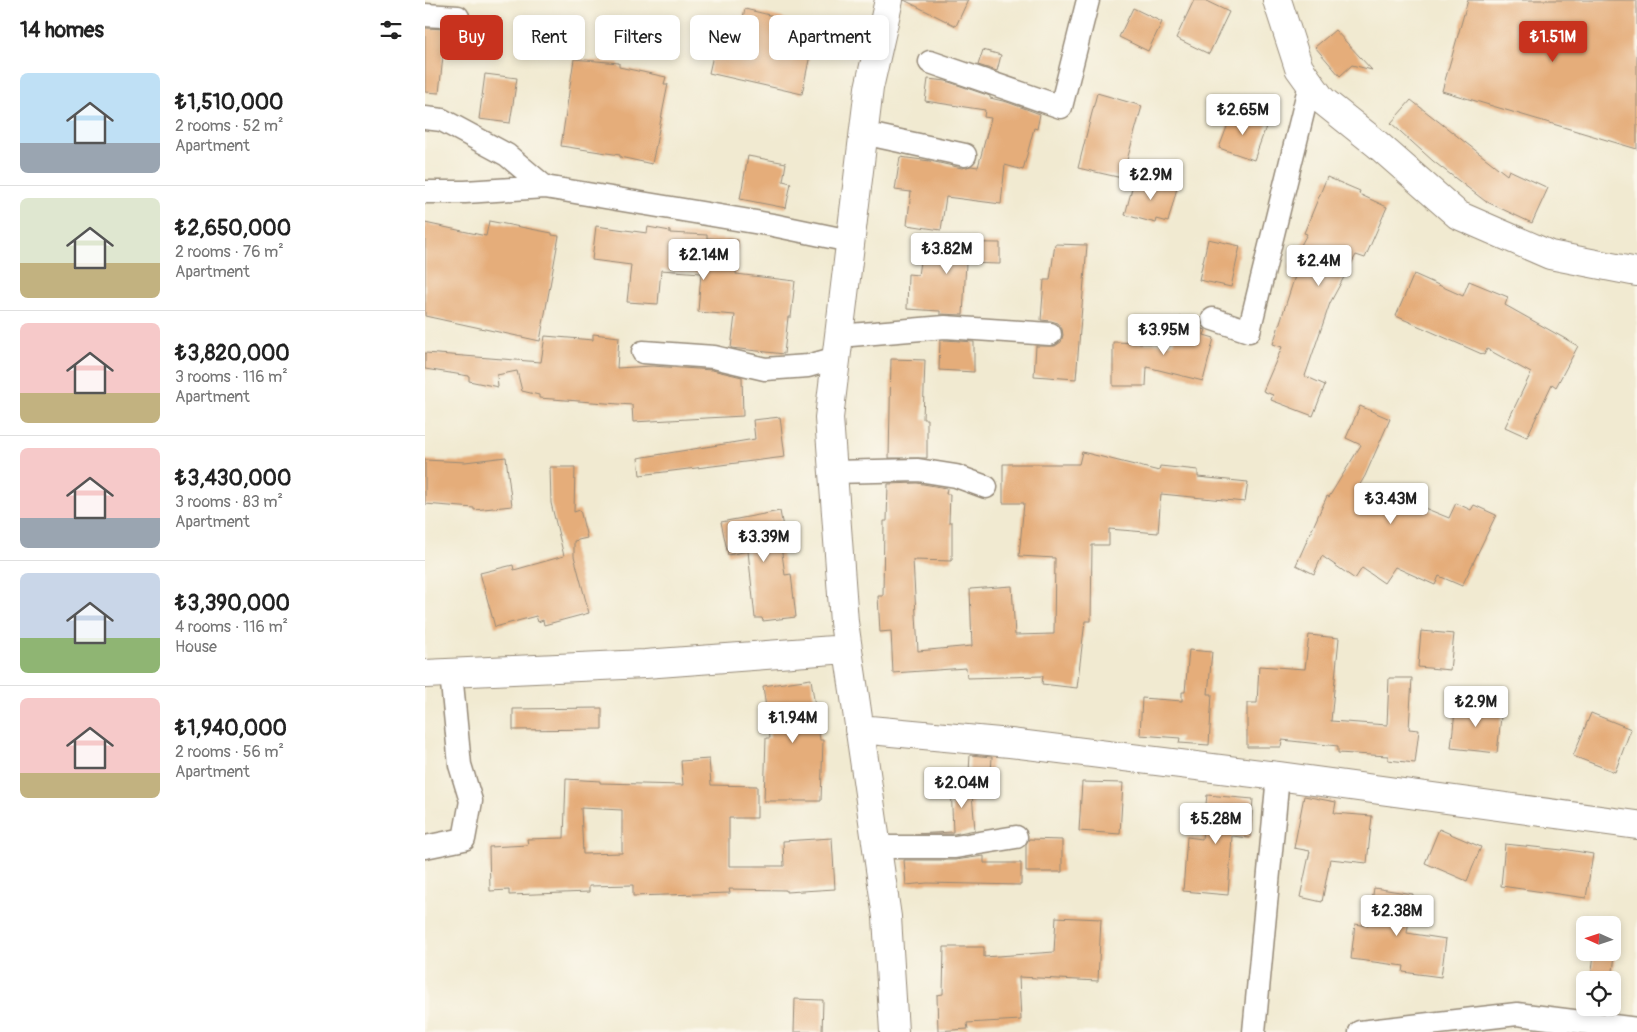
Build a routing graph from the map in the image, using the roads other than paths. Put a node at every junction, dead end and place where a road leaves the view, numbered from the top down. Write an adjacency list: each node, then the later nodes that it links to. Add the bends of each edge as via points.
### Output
1 (889, 0): 9 (street, via 869,88)
2 (1088, 0): 6 (street, via 1061,107)
3 (1277, 0): 7 (street, via 1299,68)
4 (425, 15): 5 (street)
5 (440, 16)
6 (930, 62)
7 (1310, 84): 14 (street, via 1322,100 1458,214 1550,255); 15 (street, via 1249,331)
8 (425, 118): 11 (street, via 442,120 507,155)
9 (863, 133): 10 (street); 13 (street)
10 (965, 155)
11 (545, 187): 12 (street); 13 (street)
12 (425, 192)
13 (851, 241): 17 (street)
14 (1637, 272)
15 (1213, 319)
16 (1050, 334): 17 (street, via 945,327)
17 (838, 347): 18 (street, via 808,366 765,369 714,357); 19 (street, via 829,418)
18 (643, 352)
19 (833, 472): 20 (street, via 918,470 956,476); 21 (street)
20 (986, 487)
21 (847, 650): 22 (street, via 645,664); 23 (street)
22 (438, 673): 27 (street, via 471,800 463,840)
23 (859, 729): 24 (street, via 1010,743); 28 (street)
24 (1278, 776): 25 (street); 32 (street)
25 (1637, 825)
26 (1016, 837): 28 (street, via 955,848)
27 (425, 847)
28 (876, 847): 31 (street, via 887,917)
29 (1431, 1027): 30 (street, via 1517,1014); 33 (street)
30 (1637, 1029)
31 (894, 1032)
32 (1254, 1032)
33 (1360, 1032)

